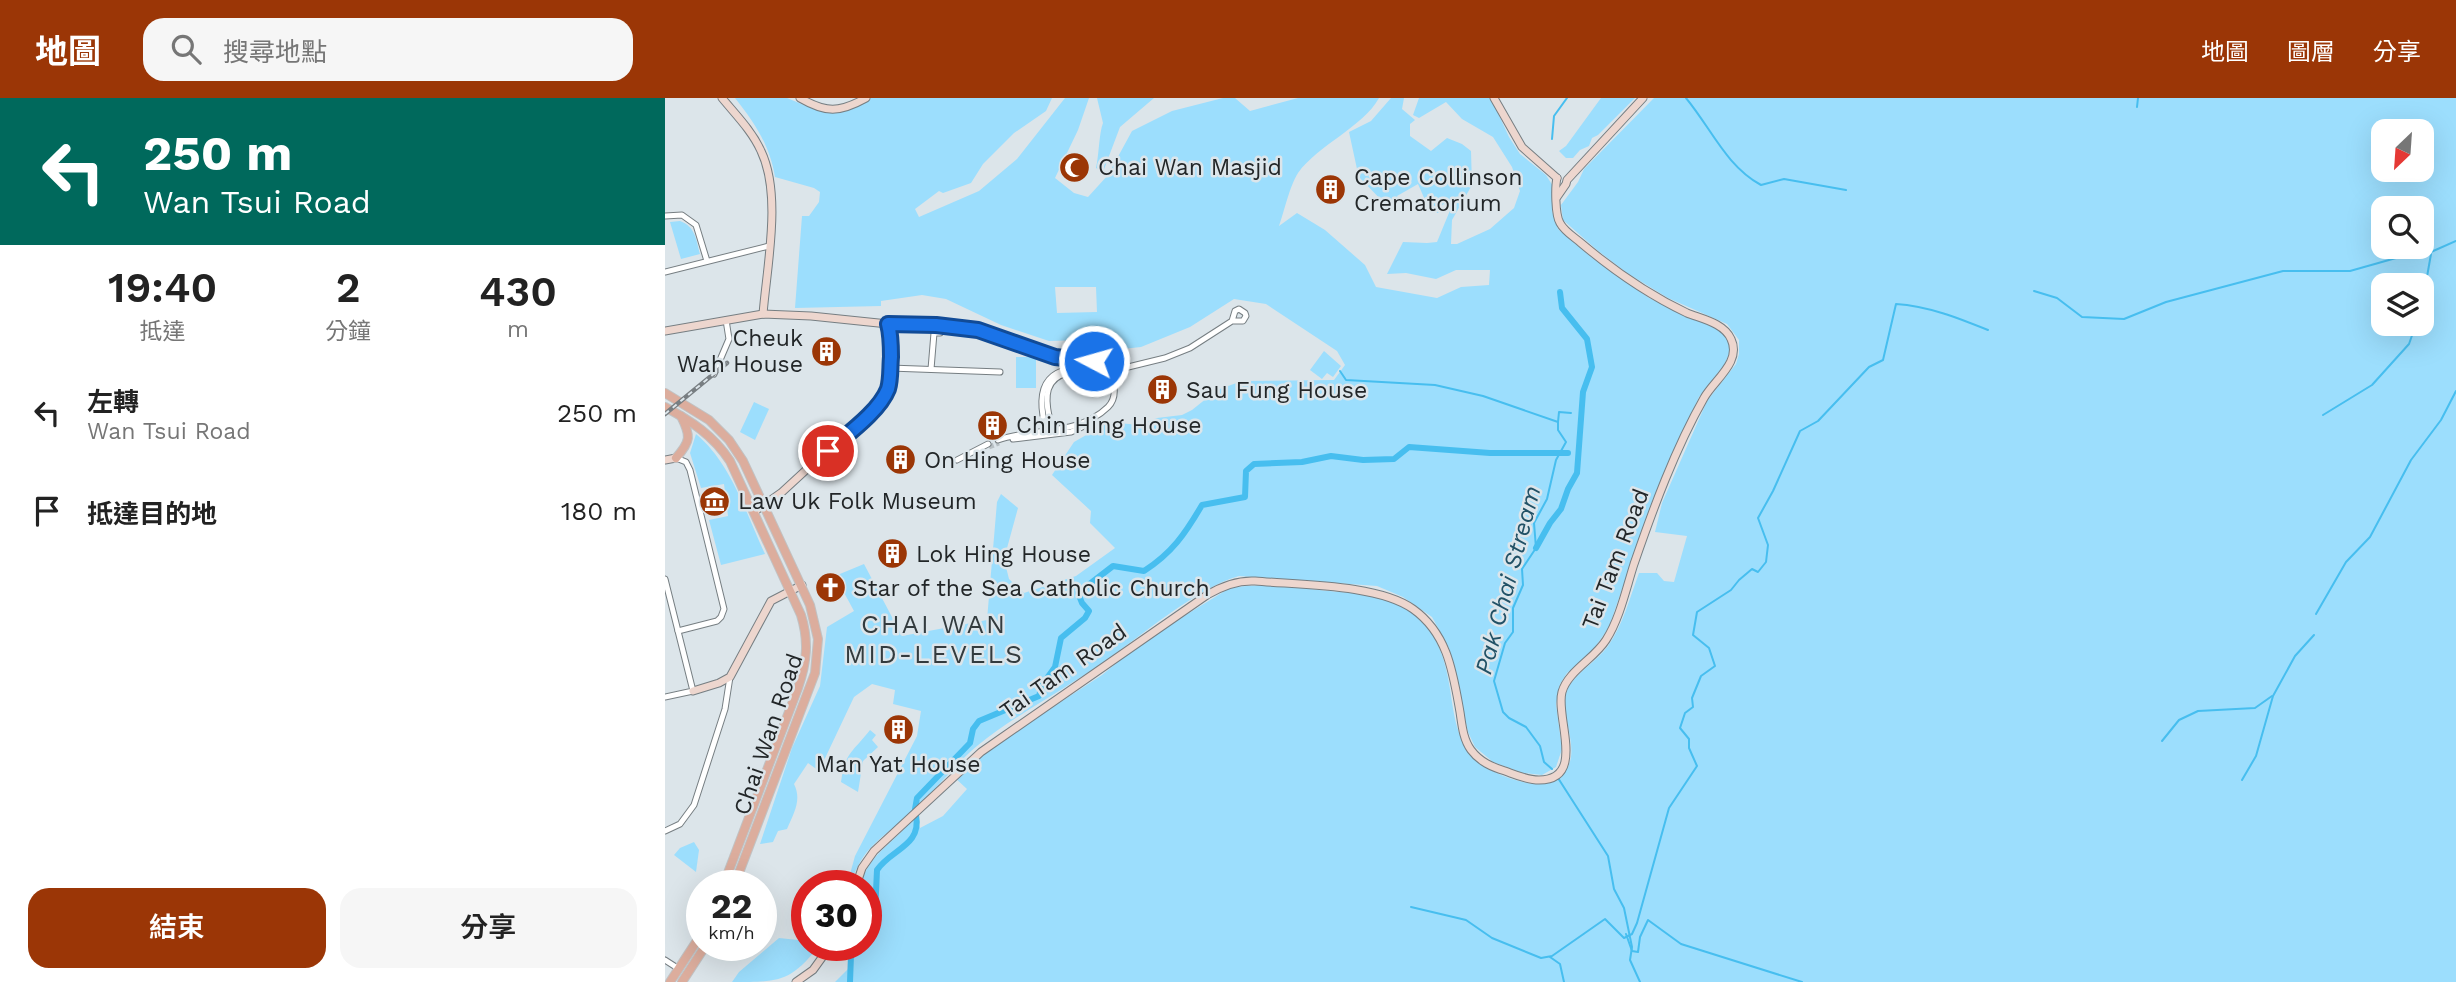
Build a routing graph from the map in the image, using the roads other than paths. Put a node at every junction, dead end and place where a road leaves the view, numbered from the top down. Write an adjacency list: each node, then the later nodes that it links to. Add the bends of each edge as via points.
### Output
1 (722, 98): 8 (main road, via 752,135 765,161 772,196)
2 (800, 98): 3 (main road, via 829,110)
3 (866, 98)
4 (1494, 98): 6 (main road, via 1522,147)
5 (1643, 98): 6 (main road, Tai Tam Road)
6 (1561, 182): 42 (main road, Tai Tam Road, via 1556,211 1567,231 1635,283 1723,328 1734,351 1702,401 1657,499 1611,632 1564,686 1561,704 1567,749 1557,773 1543,780 1528,779 1489,765 1474,754 1464,733 1446,649 1430,625 1406,605 1368,592 1239,582 1207,595 981,752 874,851)
7 (665, 216): 9 (street, via 682,215 697,225)
8 (769, 246): 9 (street); 11 (main road)
9 (707, 261): 10 (street)
10 (665, 272)
11 (763, 314): 12 (main road); 14 (main road)
12 (726, 320): 15 (main road); 20 (street, via 729,339)
13 (1231, 321): 24 (street, bridge, via 1178,354 1153,362 1058,376 1047,391)
14 (888, 324): 17 (main road); 24 (street, via 978,330 1055,357 1103,366 1115,393 1109,405 1075,427)
15 (665, 331)
16 (935, 333): 18 (street)
17 (890, 368): 18 (street); 30 (main road, via 887,391 877,407)
18 (931, 369): 19 (street)
19 (1000, 372)
20 (714, 374)
21 (665, 393): 30 (main road, Chai Wan Road, via 700,413 723,434 743,461)
22 (665, 407): 23 (main road, Chai Wan Road)
23 (681, 416): 27 (main road, via 689,437); 31 (main road, Chai Wan Road, via 702,429 725,453)
24 (1049, 432): 25 (street)
25 (998, 442)
26 (987, 446): 29 (street)
27 (676, 458): 28 (main road); 35 (street, via 690,470 725,609 717,621)
28 (665, 460)
29 (957, 460)
30 (765, 506): 31 (main road); 33 (main road, Chai Wan Road)
31 (755, 511): 34 (main road, Chai Wan Road)
32 (665, 579): 35 (street)
33 (802, 585): 34 (main road); 41 (main road, Chai Wan Road, via 817,625 815,673)
34 (791, 590): 36 (main road, via 771,601); 40 (main road, Chai Wan Road, via 806,629 804,670)
35 (678, 631): 37 (street)
36 (730, 677): 37 (main road); 39 (street, via 725,709 694,805 684,820)
37 (693, 691): 38 (street)
38 (665, 697)
39 (665, 831)
40 (729, 870)
41 (740, 870)
42 (862, 870)
43 (686, 958): 47 (main road)
44 (665, 960): 47 (street)
45 (696, 961): 48 (main road)
46 (819, 961): 50 (main road)
47 (679, 969): 48 (street); 49 (main road)
48 (685, 978)
49 (670, 982)
50 (796, 982)

